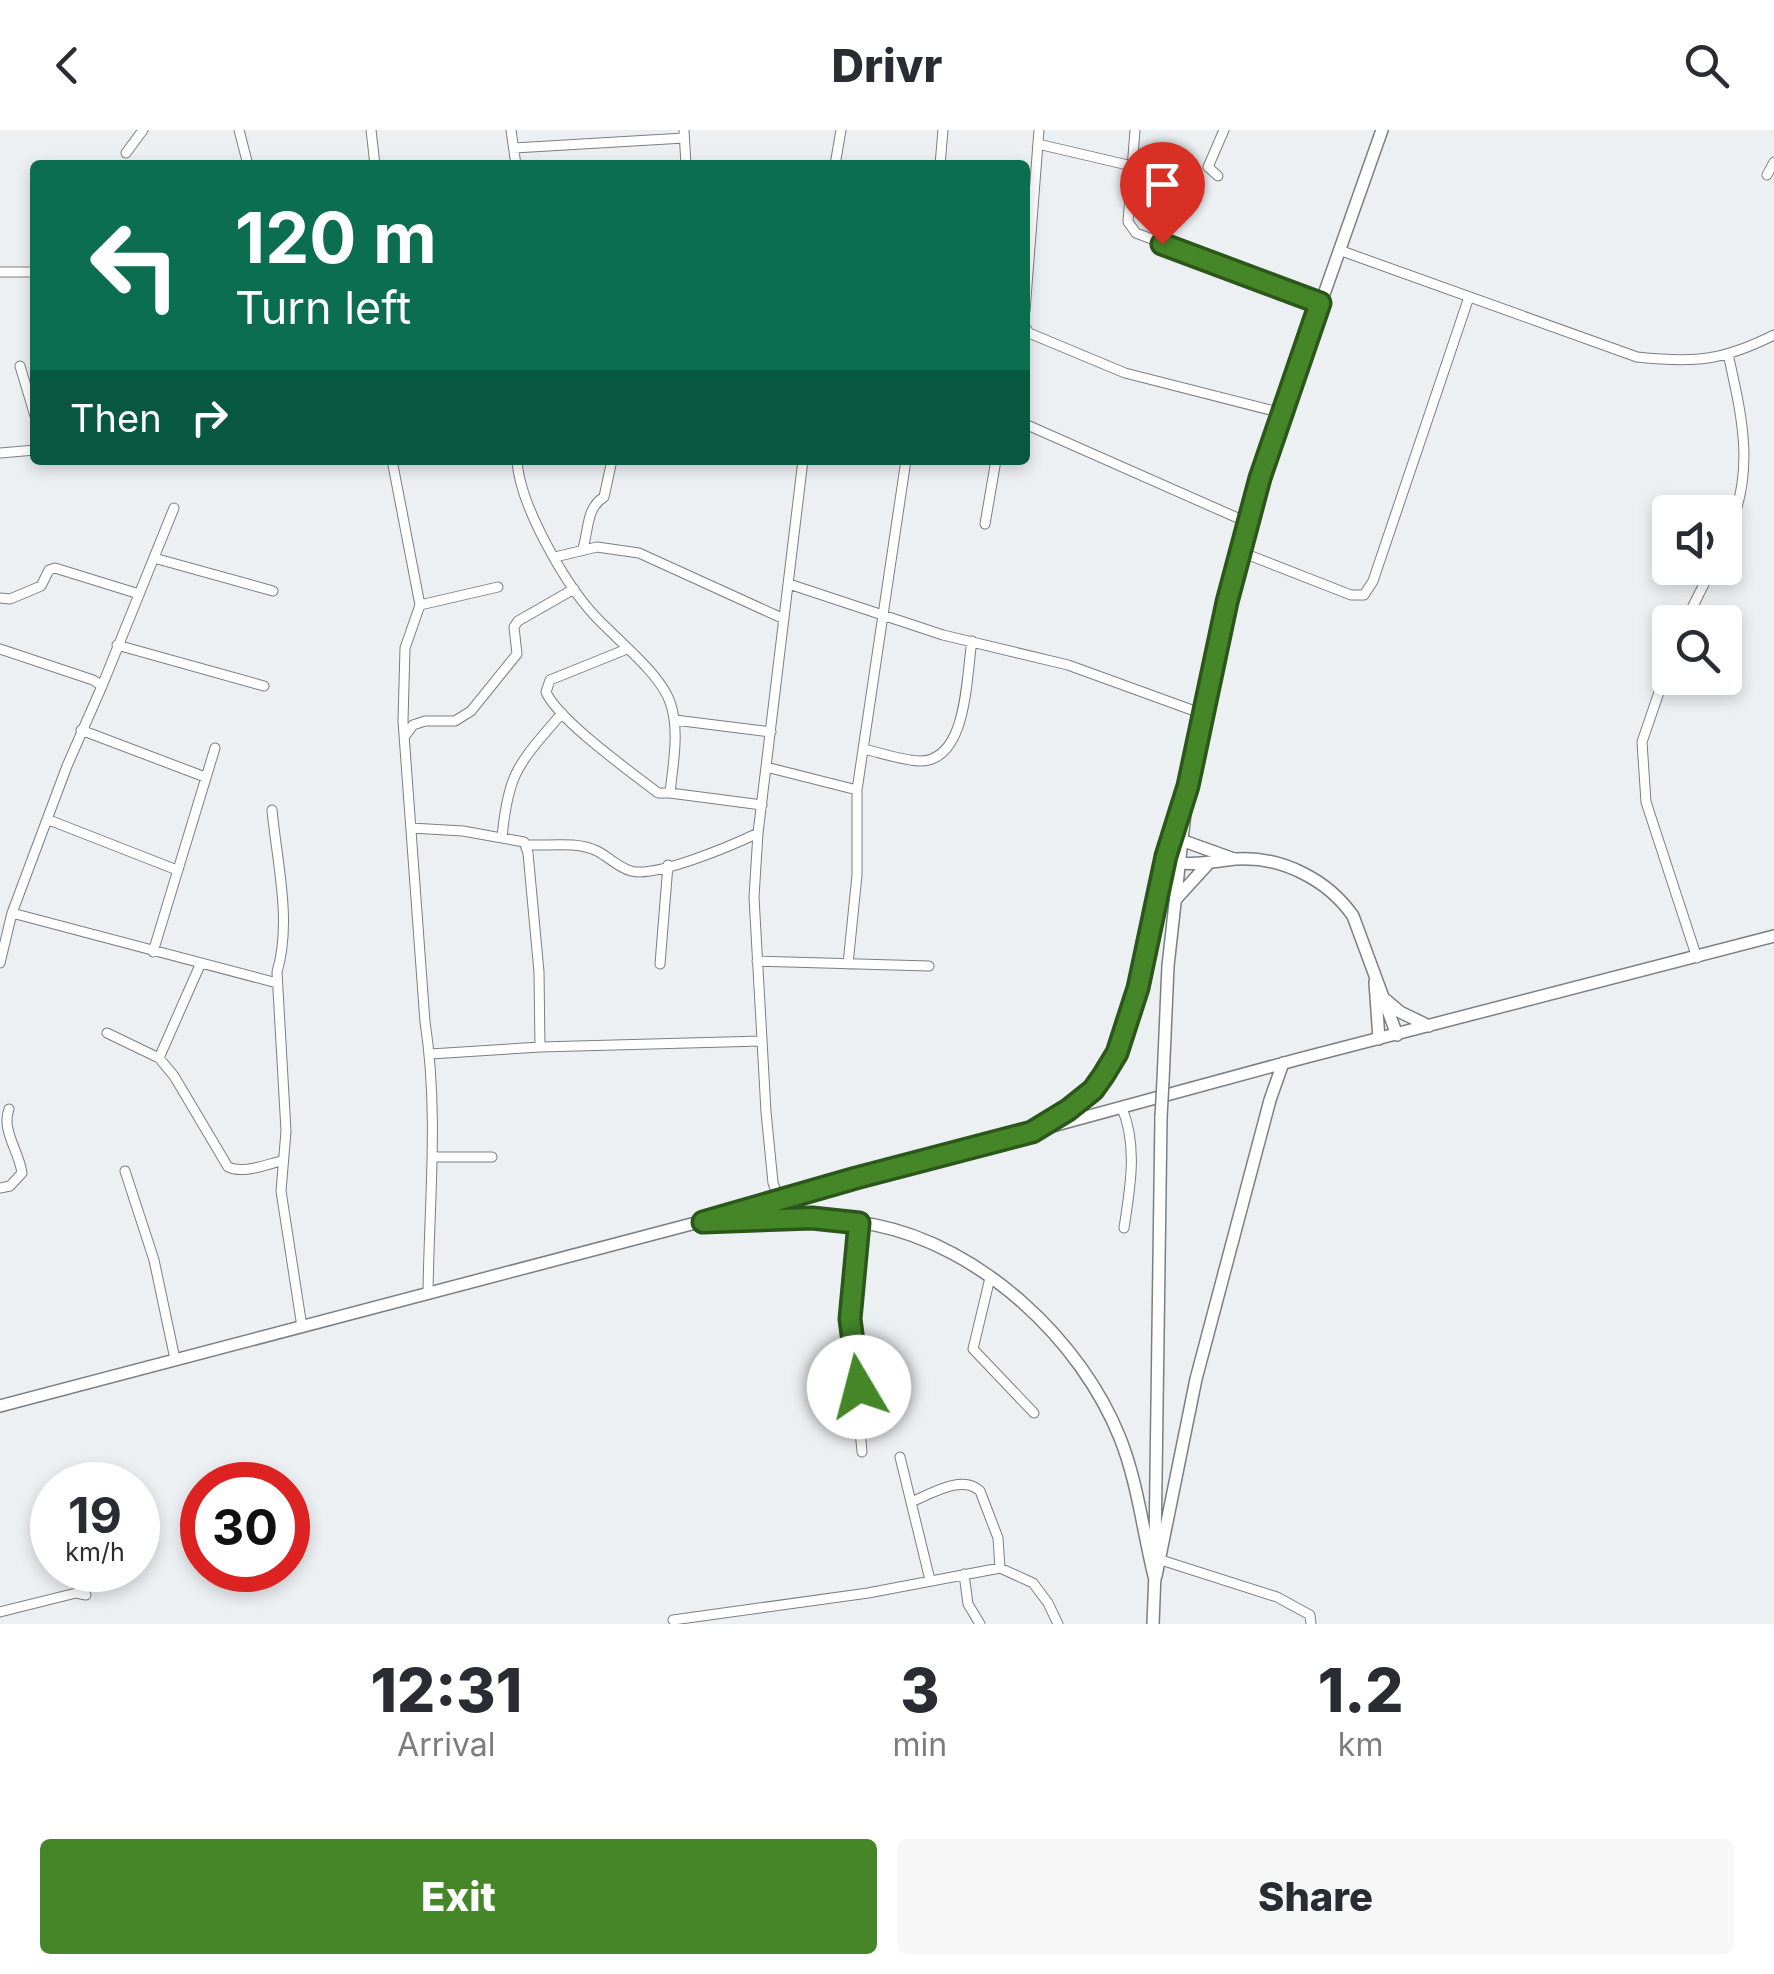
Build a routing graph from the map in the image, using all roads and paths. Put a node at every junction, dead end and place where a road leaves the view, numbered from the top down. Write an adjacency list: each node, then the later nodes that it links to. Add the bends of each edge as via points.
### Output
1 (142, 130): 14 (street)
2 (239, 130): 15 (street)
3 (371, 130): 16 (street)
4 (512, 130): 13 (street)
5 (841, 130): 19 (street)
6 (943, 130): 20 (street)
7 (1039, 130): 12 (street)
8 (1135, 130): 22 (street)
9 (1224, 130): 24 (street, via 1208,167)
10 (1382, 130): 26 (main road)
11 (684, 134): 13 (street); 18 (street)
12 (1038, 144): 22 (street); 25 (street)
13 (514, 148): 17 (street)
14 (126, 153)
15 (247, 160)
16 (374, 160)
17 (515, 160)
18 (686, 160)
19 (836, 160)
20 (940, 160)
21 (1774, 162): 23 (street)
22 (1132, 166): 30 (street, via 1128,222 1136,233)
23 (1767, 175)
24 (1218, 176)
25 (1030, 247)
26 (1338, 250): 29 (street); 30 (main road)
27 (0, 272): 28 (street)
28 (30, 272)
29 (1469, 297): 33 (street, via 1638,358 1683,362); 51 (street, via 1364,596)
30 (1320, 303): 36 (main road)
31 (1030, 333): 36 (street, via 1124,373)
32 (1774, 334): 33 (street)
33 (1728, 354): 46 (street, via 1744,431)
34 (20, 366): 35 (street)
35 (30, 399)
36 (1282, 413): 48 (main road)
37 (1030, 426): 48 (street)
38 (30, 450): 39 (street)
39 (0, 452)
40 (393, 465): 60 (street)
41 (518, 465): 52 (street, via 530,511)
42 (611, 465): 50 (street, via 604,497 590,510)
43 (802, 465): 54 (street)
44 (905, 465): 61 (street)
45 (995, 465): 49 (street)
46 (1739, 495)
47 (174, 508): 53 (street)
48 (1248, 522): 51 (main road)
49 (985, 524)
50 (583, 548): 52 (street); 62 (street, via 639,554)
51 (1240, 552): 71 (main road)
52 (555, 556): 56 (street)
53 (154, 558): 57 (street); 58 (street)
54 (789, 584): 61 (street); 62 (street)
55 (498, 587): 60 (street)
56 (574, 589): 66 (street); 75 (street, via 518,621 516,654 471,711 456,722 425,721)
57 (274, 591)
58 (140, 594): 59 (street, via 54,568 41,586); 64 (street)
59 (0, 598)
60 (420, 605): 75 (street, via 405,648)
61 (885, 617): 63 (street); 77 (street)
62 (784, 619): 74 (street)
63 (972, 641): 71 (street, via 1068,665); 77 (street, via 956,736 944,754 921,761)
64 (117, 645): 67 (street); 68 (street)
65 (0, 649): 67 (street)
66 (628, 649): 70 (street, via 550,680 546,692); 72 (street, via 663,688)
67 (102, 686): 73 (street)
68 (264, 686)
69 (1658, 695): 100 (street, via 1642,742 1646,802)
70 (562, 713): 82 (street, via 658,793); 88 (street, via 511,779)
71 (1203, 714): 80 (main road)
72 (675, 720): 74 (street); 82 (street)
73 (81, 730): 79 (street); 85 (street)
74 (771, 732): 78 (street)
75 (405, 736): 86 (street)
76 (215, 748): 79 (street)
77 (864, 749): 81 (street)
78 (766, 767): 81 (street); 83 (street)
79 (206, 778): 95 (street)
80 (1188, 786): 89 (main road); 121 (main road, via 1117,1053 1093,1090)
81 (858, 790): 104 (street)
82 (670, 793): 83 (street)
83 (762, 804): 87 (street)
84 (272, 810): 108 (street, via 284,922)
85 (49, 820): 95 (street); 97 (street)
86 (411, 828): 88 (street); 116 (street)
87 (758, 833): 93 (street); 101 (street)
88 (502, 838): 90 (street)
89 (1181, 840): 91 (main road); 92 (main road)
90 (527, 846): 93 (street, via 596,850 635,872); 115 (street)
91 (1234, 859): 94 (main road); 107 (main road, via 1275,864 1322,882 1353,916)
92 (1180, 863): 94 (main road); 96 (main road)
93 (668, 865): 103 (street)
94 (1208, 865): 96 (main road)
95 (177, 870): 99 (street)
96 (1176, 899): 144 (main road, bridge, via 1161,1117)
97 (12, 914): 99 (street); 102 (street)
98 (1774, 936): 100 (main road)
99 (153, 952): 105 (street)
100 (1697, 958): 110 (main road)
101 (757, 962): 104 (street); 114 (street)
102 (0, 963)
103 (660, 964)
104 (848, 964): 106 (street)
105 (200, 965): 108 (street); 117 (street)
106 (929, 966)
107 (1375, 978): 109 (main road); 113 (main road)
108 (277, 983): 124 (street, via 286,1132)
109 (1384, 998): 110 (main road); 112 (main road)
110 (1429, 1026): 112 (main road)
111 (108, 1033): 117 (street)
112 (1397, 1034): 113 (main road)
113 (1379, 1039): 118 (main road)
114 (762, 1040): 115 (street); 127 (street, via 770,1160)
115 (540, 1047): 116 (street)
116 (430, 1054): 122 (street)
117 (159, 1058): 124 (street, via 228,1168)
118 (1283, 1064): 119 (main road); 140 (main road, via 1196,1379)
119 (1122, 1108): 121 (main road); 130 (street, via 1131,1129 1132,1166)
120 (9, 1109): 126 (street, via 6,1127 22,1173)
121 (1032, 1132): 127 (main road)
122 (433, 1157): 123 (street); 132 (street)
123 (492, 1157)
124 (281, 1161): 133 (street)
125 (125, 1172): 134 (street)
126 (0, 1188)
127 (780, 1198): 128 (main road)
128 (703, 1222): 129 (main road); 132 (main road)
129 (859, 1223): 131 (main road, via 940,1249); 137 (street, via 850,1319)
130 (1124, 1228)
131 (990, 1278): 136 (street, via 973,1349); 144 (main road, via 1056,1334 1095,1388 1121,1440)
132 (428, 1294): 133 (main road)
133 (302, 1327): 134 (main road)
134 (176, 1359): 135 (main road)
135 (0, 1406)
136 (1034, 1412)
137 (862, 1452)
138 (900, 1456): 139 (street)
139 (911, 1502): 141 (street, via 958,1484 974,1486 998,1538); 143 (street)
140 (1161, 1560): 144 (main road); 151 (street, via 1276,1596 1310,1614)
141 (1000, 1568): 142 (street); 149 (street, via 1033,1584)
142 (964, 1574): 143 (street); 148 (street, via 968,1604)
143 (930, 1580): 147 (street)
144 (1155, 1580): 150 (main road)
145 (86, 1595): 146 (street)
146 (0, 1612)
147 (673, 1620)
148 (980, 1624)
149 (1058, 1624)
150 (1153, 1624)
151 (1311, 1624)

